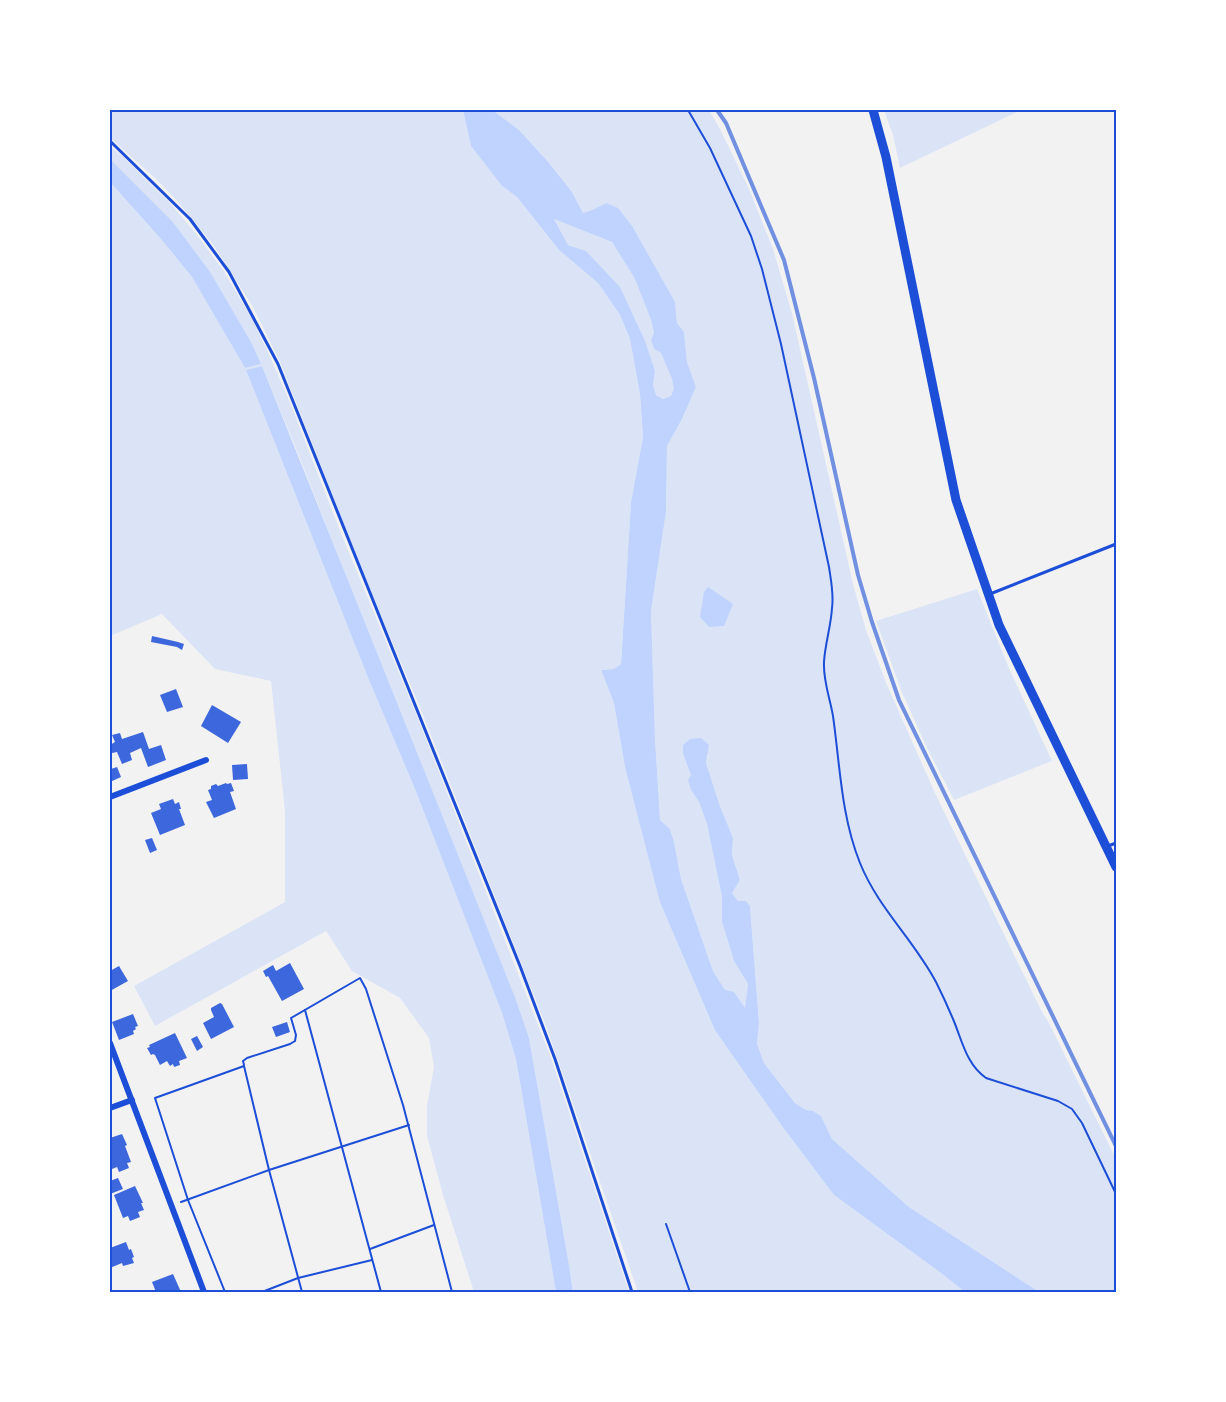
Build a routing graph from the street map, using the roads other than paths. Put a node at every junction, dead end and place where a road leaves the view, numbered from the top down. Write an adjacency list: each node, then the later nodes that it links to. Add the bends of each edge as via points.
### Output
1 (873, 110): 4 (main road, via 956,500)
2 (110, 141): 14 (lane, via 190,219 229,272 278,364 555,1059)
3 (1116, 544): 4 (lane)
4 (989, 595): 8 (main road, via 999,625)
5 (206, 760): 6 (street)
6 (110, 797)
7 (1116, 843): 8 (lane)
8 (1106, 847): 9 (main road)
9 (1116, 867)
10 (110, 1043): 11 (street)
11 (132, 1100): 12 (street); 13 (street)
12 (110, 1108)
13 (204, 1293)
14 (632, 1293)

